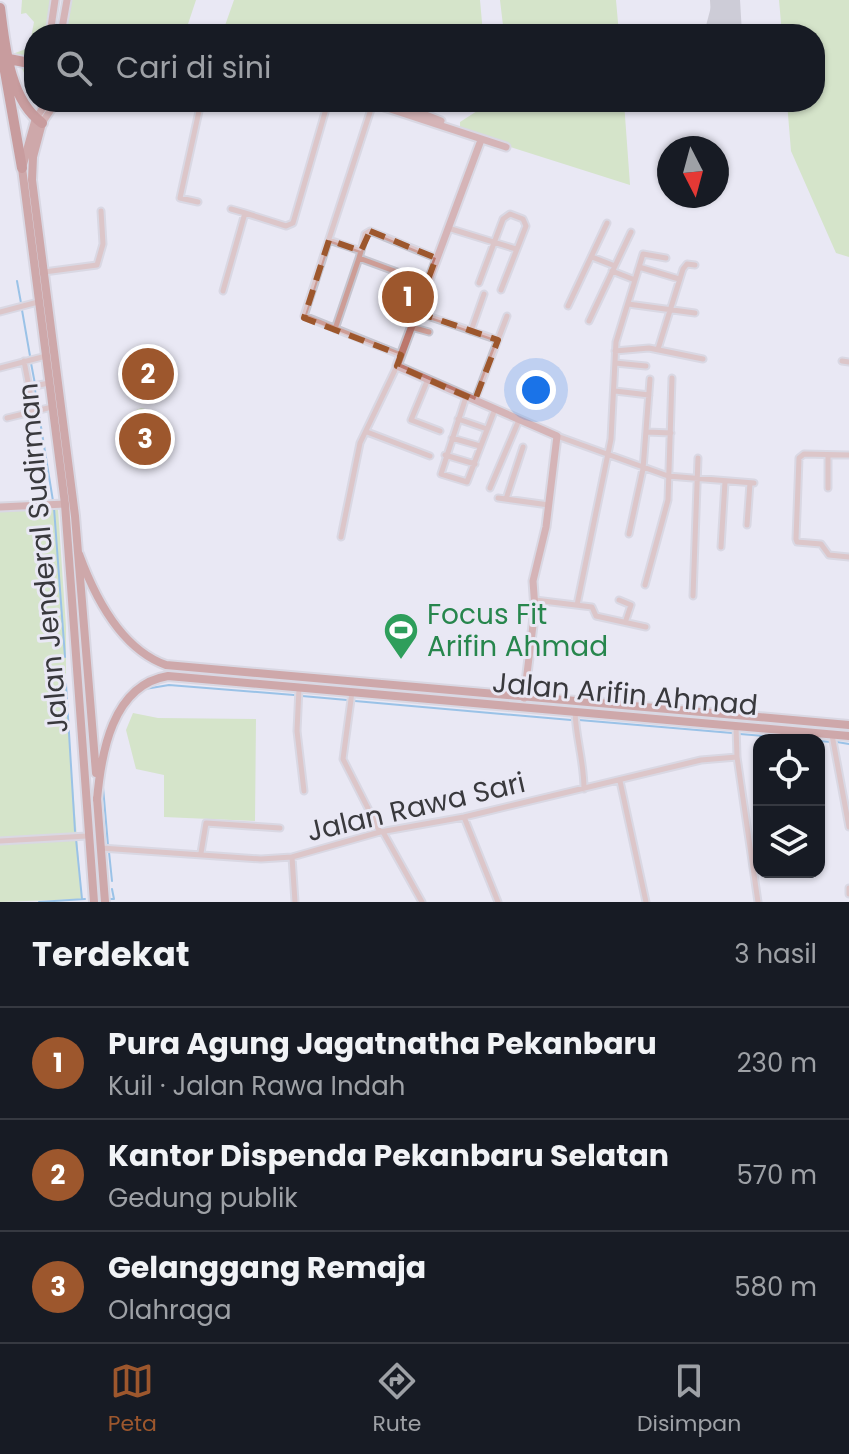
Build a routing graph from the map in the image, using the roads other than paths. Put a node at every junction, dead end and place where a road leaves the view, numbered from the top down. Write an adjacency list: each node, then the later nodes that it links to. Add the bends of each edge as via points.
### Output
1 (55, 0): 4 (street)
2 (67, 0): 5 (street)
3 (0, 8): 7 (highway)
4 (51, 24)
5 (63, 24)
6 (0, 43): 9 (highway)
7 (9, 59): 8 (highway); 10 (highway)
8 (24, 62)
9 (3, 75): 24 (highway)
10 (24, 100)
11 (33, 112): 21 (highway)
12 (39, 112): 21 (street)
13 (43, 112): 21 (street)
14 (47, 112): 21 (street)
15 (199, 112): 25 (street, via 180,198)
16 (325, 112): 28 (street, via 293,223 287,226)
17 (368, 112): 32 (street)
18 (405, 112): 20 (street)
19 (416, 112): 20 (street)
20 (432, 119): 22 (street)
21 (39, 120): 24 (main road, Jalan Jenderal Sudirman); 42 (main road, Jalan Jenderal Sudirman, via 32,171)
22 (481, 140): 23 (street); 30 (street)
23 (506, 147)
24 (22, 168): 52 (main road, Jalan Jenderal Sudirman)
25 (198, 202)
26 (231, 209): 28 (street)
27 (101, 211): 42 (street, via 103,244 97,265)
28 (245, 213): 48 (street)
29 (607, 223): 36 (street)
30 (448, 228): 33 (street); 37 (street)
31 (631, 232): 41 (street)
32 (329, 240): 35 (street); 61 (street, via 304,316)
33 (493, 242): 34 (street); 34 (street, via 510,214 526,224); 46 (street)
34 (516, 249): 47 (street)
35 (360, 255): 37 (street, via 370,231); 45 (street); 61 (street)
36 (592, 257): 41 (street); 51 (street)
37 (436, 258): 45 (street)
38 (666, 258): 40 (street, via 643,254)
39 (695, 265): 43 (street, via 685,265)
40 (639, 267): 43 (street); 44 (street)
41 (613, 268): 44 (street); 59 (street)
42 (44, 272): 54 (main road, Jalan Jenderal Sudirman)
43 (679, 279): 53 (street)
44 (635, 280): 50 (street)
45 (427, 283): 56 (street)
46 (479, 283)
47 (501, 290)
48 (223, 291)
49 (484, 294): 62 (street)
50 (628, 304): 53 (street); 66 (street)
51 (568, 306)
52 (39, 307): 54 (main road); 55 (street); 68 (main road, Jalan Jenderal Sudirman)
53 (669, 307): 57 (street); 65 (street)
54 (50, 311): 121 (main road, Jalan Jenderal Sudirman)
55 (0, 312)
56 (416, 312): 60 (street); 62 (street)
57 (695, 313)
58 (507, 316): 64 (street)
59 (589, 321)
60 (411, 327): 63 (street); 67 (street)
61 (335, 329): 67 (street)
62 (471, 331): 64 (street)
63 (429, 332)
64 (498, 340): 83 (street)
65 (658, 349): 66 (street); 69 (street)
66 (615, 351): 71 (street)
67 (401, 355): 72 (street)
68 (46, 356): 70 (street); 78 (main road, Jalan Jenderal Sudirman)
69 (703, 359)
70 (24, 361): 74 (street); 79 (street)
71 (615, 363): 73 (street); 80 (street)
72 (397, 366): 76 (street); 92 (street)
73 (646, 366)
74 (0, 368)
75 (672, 378): 94 (street)
76 (428, 379): 82 (street); 91 (street, via 411,420)
77 (650, 379): 81 (street)
78 (50, 382): 79 (street); 85 (main road, Jalan Jenderal Sudirman)
79 (29, 387): 84 (street)
80 (615, 391): 81 (street); 103 (street)
81 (649, 395): 93 (street)
82 (466, 396): 83 (street); 88 (street)
83 (475, 400): 86 (street)
84 (32, 404)
85 (52, 407): 87 (street); 114 (main road, Jalan Jenderal Sudirman)
86 (495, 409): 89 (street); 90 (street)
87 (7, 418)
88 (458, 419): 90 (street); 96 (street)
89 (519, 420): 95 (street); 110 (street)
90 (487, 429): 97 (street)
91 (440, 431)
92 (367, 432): 102 (street); 119 (street, via 360,443)
93 (647, 432): 94 (street); 106 (street)
94 (671, 433): 107 (street)
95 (557, 436): 103 (street); 115 (street)
96 (452, 438): 97 (street); 99 (street)
97 (480, 446): 105 (street)
98 (523, 447): 113 (street)
99 (445, 455): 105 (street); 105 (street, via 441,474 465,483)
100 (828, 455): 101 (street); 111 (street); 122 (street, via 799,458 796,539 821,544 829,555)
101 (849, 455)
102 (430, 456)
103 (608, 457): 106 (street); 127 (street)
104 (698, 458): 108 (street)
105 (475, 464)
106 (643, 469): 107 (street); 118 (street)
107 (668, 476): 108 (street); 123 (street, via 667,507)
108 (698, 480): 109 (street); 124 (street)
109 (725, 482): 117 (street, via 752,483); 120 (street)
110 (490, 488)
111 (828, 488)
112 (498, 498): 113 (street)
113 (506, 499): 115 (street)
114 (65, 504): 116 (street); 131 (main road, Jalan Jenderal Sudirman)
115 (550, 505): 125 (street, via 533,581)
116 (0, 507)
117 (747, 525)
118 (629, 534)
119 (341, 537)
120 (721, 547)
121 (79, 554): 130 (main road, Jalan Jenderal Sudirman); 136 (main road, Jalan Arifin Ahmad, via 120,629 160,663)
122 (849, 557)
123 (645, 585)
124 (693, 596)
125 (535, 600): 127 (street); 137 (street)
126 (619, 600): 128 (street, via 631,605)
127 (577, 605): 128 (street, via 593,607 596,616)
128 (626, 620): 129 (street)
129 (646, 627)
130 (87, 660): 131 (main road); 133 (main road, Jalan Jenderal Sudirman)
131 (76, 661): 132 (main road, Jalan Jenderal Sudirman)
132 (78, 676): 133 (main road); 154 (main road, Jalan Jenderal Sudirman)
133 (88, 676): 149 (main road, Jalan Jenderal Sudirman)
134 (299, 687): 135 (main road, Jalan Arifin Ahmad); 148 (street, via 297,731); 149 (main road, Jalan Arifin Ahmad, via 177,676 146,683 124,704 112,728)
135 (352, 692): 136 (main road, Jalan Arifin Ahmad); 153 (street, via 343,759)
136 (424, 694): 137 (main road, Jalan Arifin Ahmad); 138 (main road, Jalan Arifin Ahmad)
137 (524, 696): 139 (main road, Jalan Arifin Ahmad)
138 (575, 712): 141 (main road, Jalan Arifin Ahmad); 147 (street)
139 (780, 719): 140 (main road, Jalan Arifin Ahmad); 142 (main road)
140 (849, 725)
141 (736, 726): 142 (main road, Jalan Arifin Ahmad); 145 (street)
142 (776, 729): 143 (main road, Jalan Arifin Ahmad)
143 (832, 735): 144 (main road, Jalan Arifin Ahmad); 151 (street)
144 (849, 736)
145 (737, 757): 146 (street, Jalan Rawa Sari, via 701,760); 165 (street)
146 (620, 781): 147 (street, Jalan Rawa Sari); 164 (street)
147 (584, 789): 150 (street, Jalan Rawa Sari)
148 (304, 791)
149 (97, 800): 156 (main road, Jalan Jenderal Sudirman)
150 (464, 817): 153 (street, Jalan Rawa Sari); 163 (street)
151 (849, 827)
152 (280, 828): 157 (street, via 206,823)
153 (381, 832): 158 (street, Jalan Rawa Sari); 162 (street)
154 (87, 836): 155 (street); 159 (main road, Jalan Jenderal Sudirman)
155 (0, 841)
156 (100, 848): 157 (street, Jalan Rawa Sari); 160 (main road, Jalan Jenderal Sudirman)
157 (201, 853): 158 (street, Jalan Rawa Sari)
158 (292, 857): 161 (street)
159 (94, 902)
160 (105, 902)
161 (295, 902)
162 (422, 902)
163 (498, 902)
164 (646, 902)
165 (758, 902)

